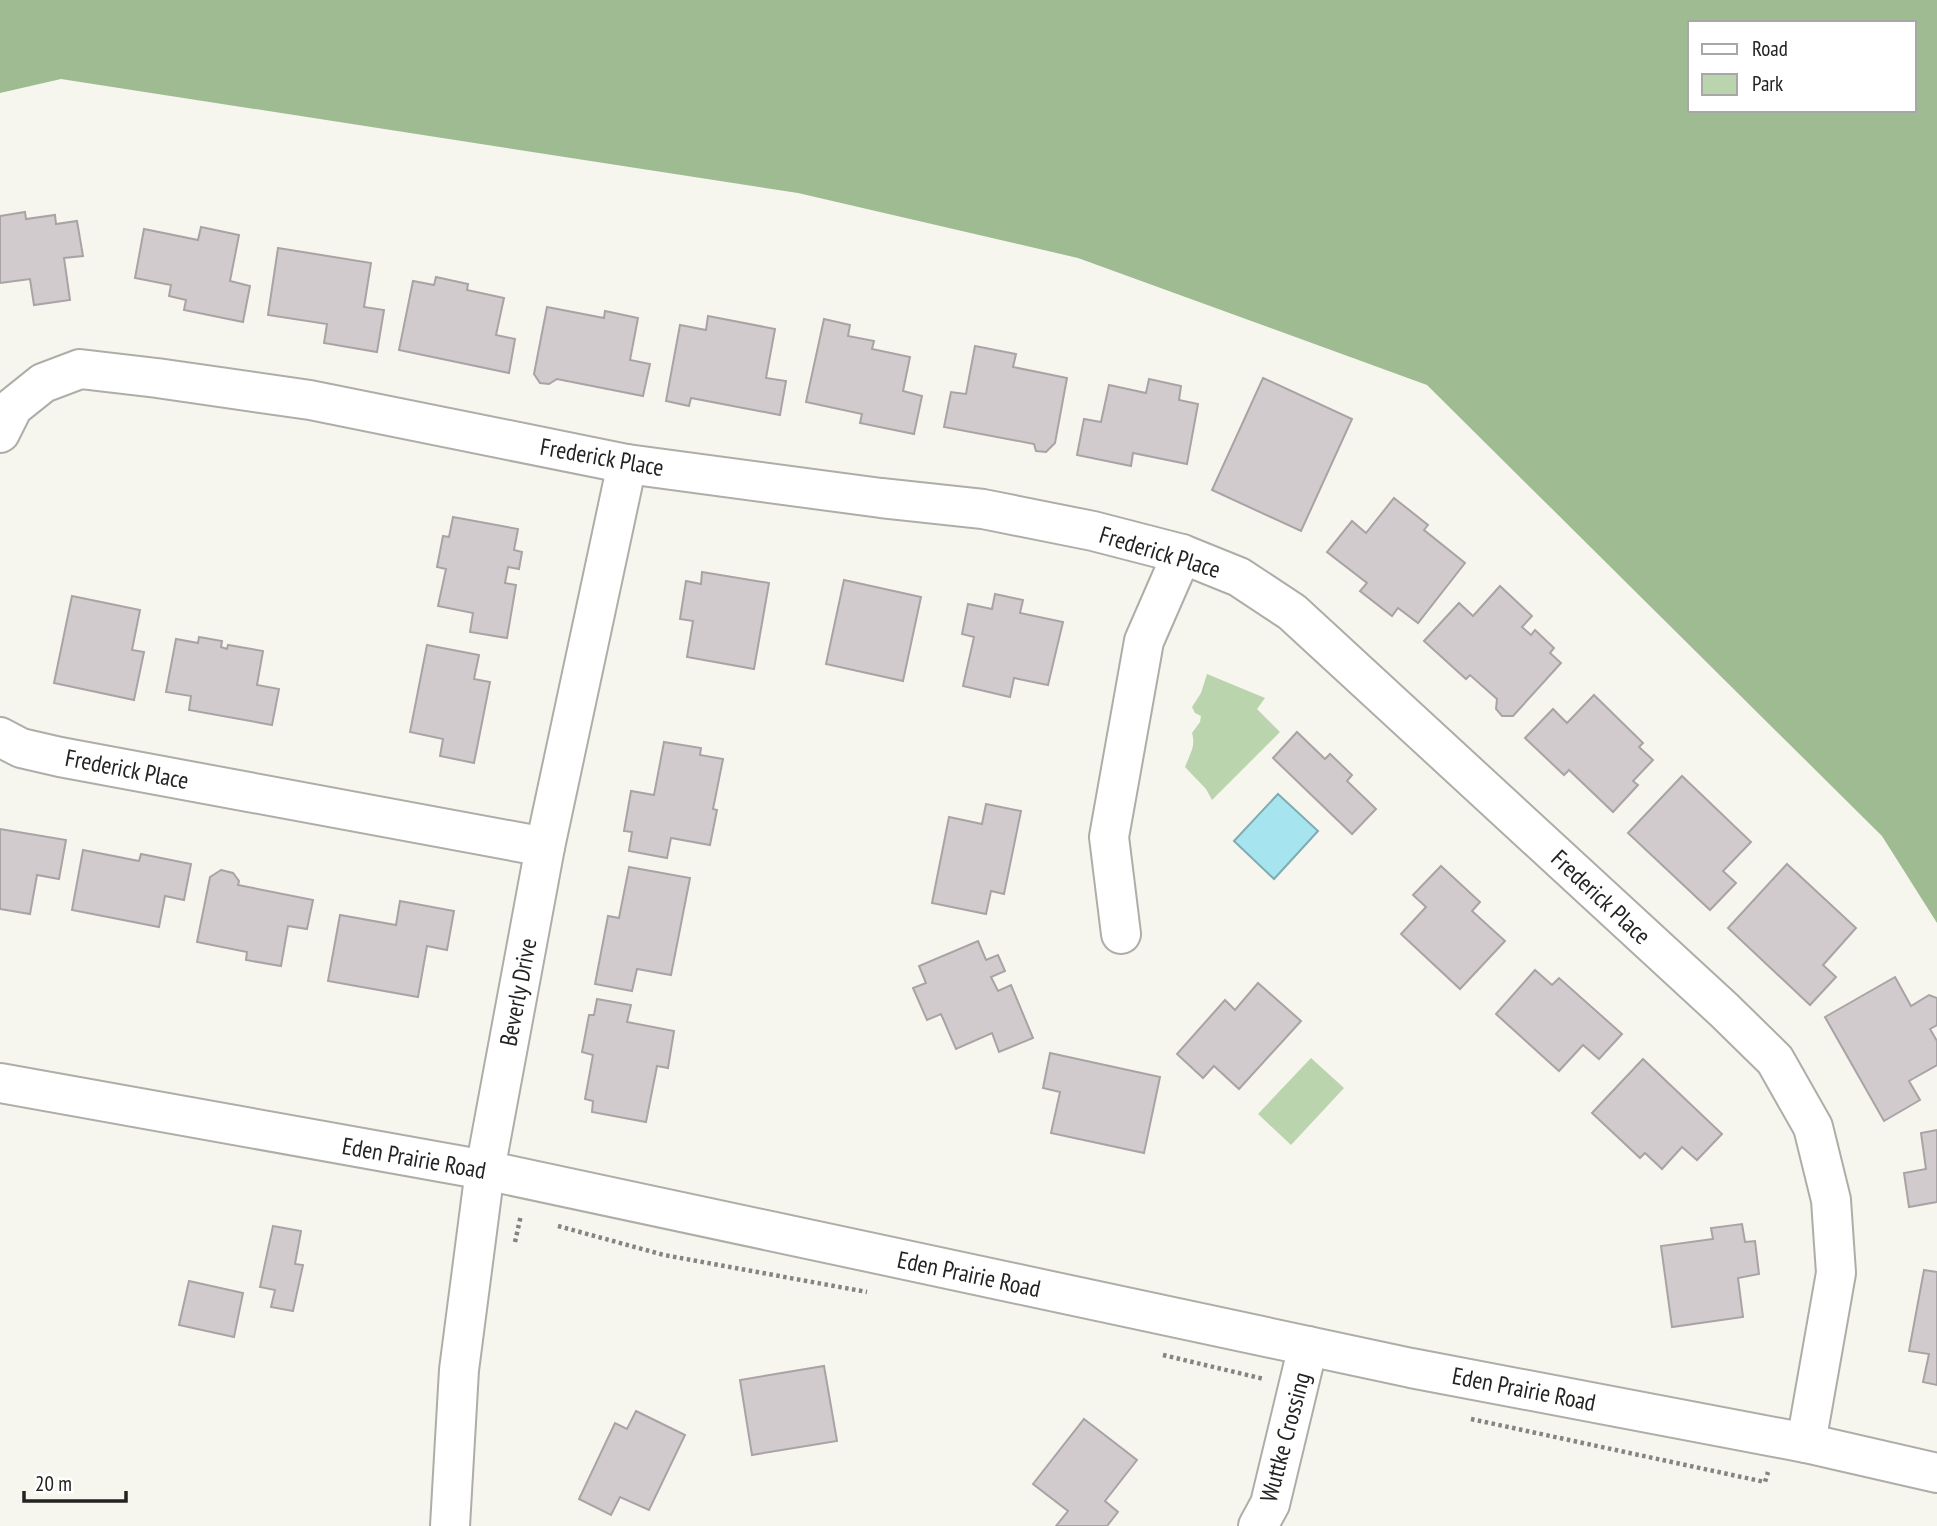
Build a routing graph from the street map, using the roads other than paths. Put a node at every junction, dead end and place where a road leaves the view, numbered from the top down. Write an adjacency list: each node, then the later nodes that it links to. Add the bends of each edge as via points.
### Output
1 (0, 433): 2 (street, Frederick Place, via 13,407 43,383 80,369 310,400)
2 (627, 464): 3 (street, Frederick Place, via 983,509); 5 (street, Beverly Drive)
3 (1182, 554): 6 (street, via 1144,641 1108,836); 10 (street, Frederick Place, via 1239,577 1292,612 1775,1060 1812,1128 1831,1200 1836,1273)
4 (0, 737): 5 (street, Frederick Place, via 21,748 60,757)
5 (545, 847): 8 (street, Beverly Drive)
6 (1121, 934)
7 (0, 1083): 8 (street, Eden Prairie Road)
8 (485, 1170): 9 (street, Eden Prairie Road); 12 (street, Beverly Drive, via 459,1370)
9 (1308, 1346): 10 (street, Eden Prairie Road); 13 (street, Wuttke Crossing, via 1270,1504)
10 (1806, 1443): 11 (street, Eden Prairie Road)
11 (1937, 1474)
12 (450, 1526)
13 (1258, 1526)

